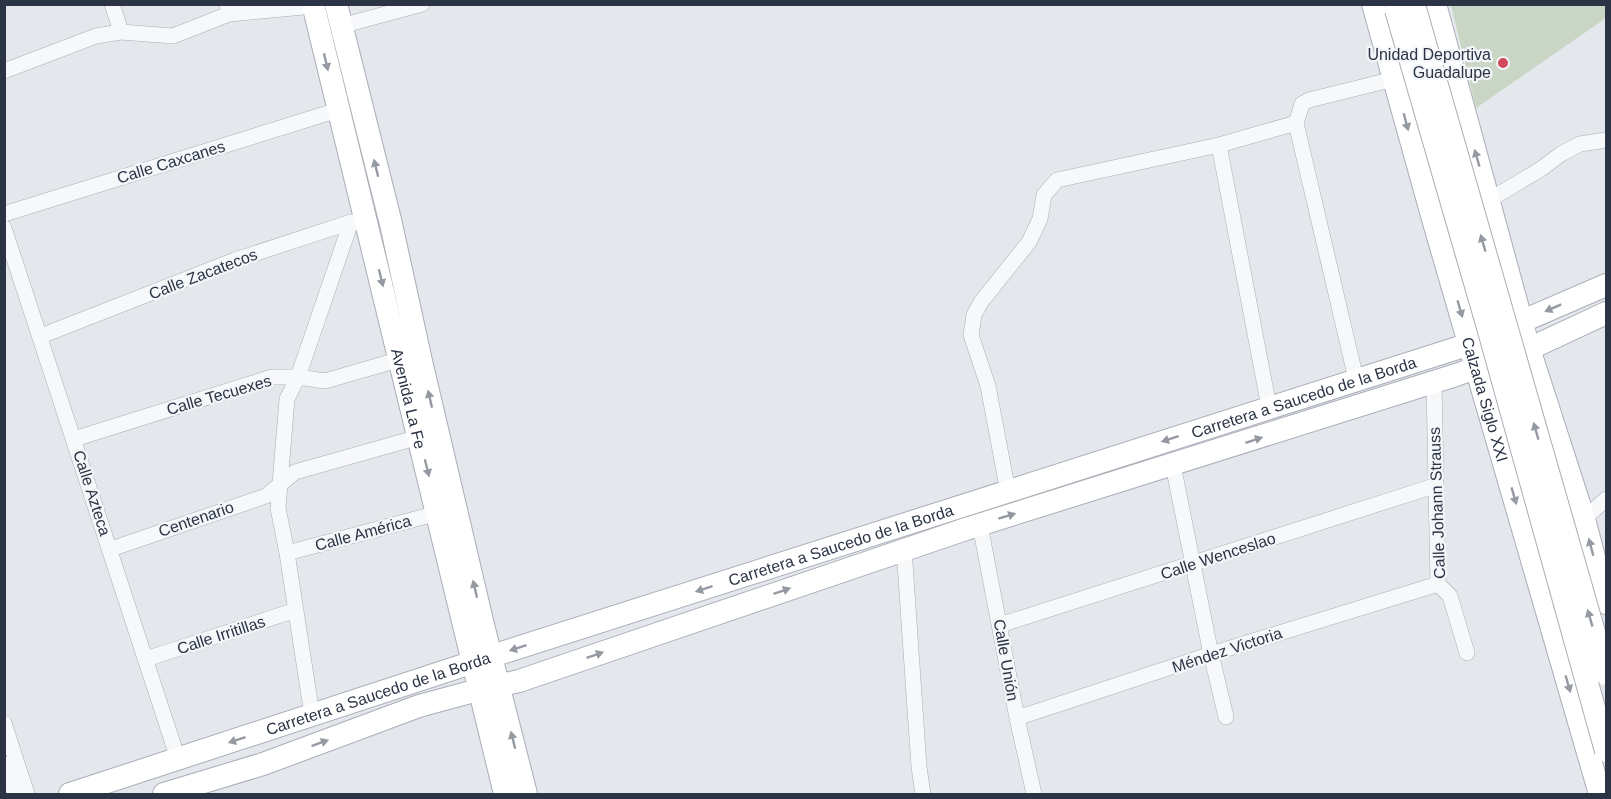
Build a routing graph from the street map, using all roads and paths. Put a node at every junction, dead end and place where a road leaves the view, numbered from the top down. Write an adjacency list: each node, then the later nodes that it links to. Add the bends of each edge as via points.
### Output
1 (112, 4): 9 (street)
2 (214, 4): 7 (street)
3 (422, 4): 8 (street)
4 (1373, 4): 11 (street, Calzada Siglo XXI)
5 (1435, 4): 16 (street, one-way to 5)
6 (1401, 6): 59 (street, one-way to 6, bridge); 65 (street, Calzada Siglo XXI, bridge)
7 (228, 9): 8 (street); 9 (street, via 173,36)
8 (326, 10): 12 (street, Avenida La Fe, one-way to 12); 19 (street, Avenida La Fe, one-way to 8)
9 (121, 32): 10 (street, via 96,36)
10 (4, 71)
11 (1394, 78): 13 (street, via 1309,100 1302,104); 22 (street, Calzada Siglo XXI, one-way to 22)
12 (338, 110): 17 (street, Calle Caxcanes); 18 (street, Avenida La Fe)
13 (1296, 123): 15 (street); 32 (street)
14 (1606, 140): 16 (street, via 1570,149)
15 (1219, 145): 35 (street); 42 (street, via 1058,180 1048,188 1029,242 981,302 971,335 988,386)
16 (1489, 201): 21 (street)
17 (4, 214)
18 (359, 221): 19 (street); 26 (street, Calle Zacatecos, via 235,260); 29 (street, Avenida La Fe, one-way to 29); 31 (street)
19 (391, 224): 58 (street, Avenida La Fe, one-way to 19)
20 (4, 228): 26 (street, Calle Azteca)
21 (1504, 260): 22 (street, via 1479,273 1464,274); 25 (street)
22 (1448, 267): 27 (street, Calzada Siglo XXI, one-way to 27)
23 (1606, 285): 25 (street, Carretera a Saucedo de la Borda, one-way to 25)
24 (1606, 313): 28 (street, Carretera a Saucedo de la Borda)
25 (1522, 322): 27 (street, Carretera a Saucedo de la Borda); 28 (street)
26 (41, 336): 38 (street, Calle Azteca)
27 (1470, 344): 30 (street, Calzada Siglo XXI); 32 (street, Carretera a Saucedo de la Borda)
28 (1529, 349): 30 (street, Carretera a Saucedo de la Borda); 34 (street)
29 (401, 359): 31 (street, Calle Tecuexes, via 325,381); 37 (street, Avenida La Fe)
30 (1478, 368): 33 (street, Carretera a Saucedo de la Borda); 36 (street, Calzada Siglo XXI)
31 (298, 377): 38 (street, Calle Tecuexes, via 272,377); 40 (street, via 287,399)
32 (1356, 379): 35 (street, Carretera a Saucedo de la Borda)
33 (1434, 383): 39 (street, Carretera a Saucedo de la Borda, one-way to 33); 41 (street, Calle Johann Strauss)
34 (1543, 395): 36 (street, via 1521,393 1509,398 1498,406); 45 (street)
35 (1269, 407): 42 (street, Carretera a Saucedo de la Borda, one-way to 42)
36 (1492, 418): 76 (street, Calzada Siglo XXI, one-way to 76)
37 (419, 437): 40 (street, Centenario, via 295,472); 44 (street, Avenida La Fe, one-way to 44)
38 (74, 439): 47 (street, Calle Azteca)
39 (1173, 465): 46 (street, Carretera a Saucedo de la Borda, one-way to 39); 50 (street)
40 (280, 485): 47 (street, Centenario, via 266,496); 49 (street, via 278,508)
41 (1434, 486): 50 (street, Calle Wenceslao); 51 (street, Calle Johann Strauss)
42 (1008, 492): 58 (street, Carretera a Saucedo de la Borda, one-way to 58)
43 (1606, 499): 45 (street)
44 (438, 513): 49 (street, Calle América); 58 (street, Avenida La Fe)
45 (1584, 519): 52 (street, one-way to 45)
46 (980, 525): 48 (street, Carretera a Saucedo de la Borda); 54 (street, Calle Unión)
47 (111, 549): 57 (street, Calle Azteca)
48 (904, 549): 60 (street, Carretera a Saucedo de la Borda, one-way to 48); 74 (street)
49 (287, 553): 53 (street)
50 (1194, 564): 54 (street, Calle Wenceslao); 56 (street)
51 (1438, 584): 55 (street, Calle Johann Strauss, via 1450,596); 56 (street, Méndez Victoria)
52 (1606, 603)
53 (296, 610): 57 (street, Calle Irritillas); 61 (street)
54 (1000, 625): 63 (street, Calle Unión)
55 (1467, 653)
56 (1211, 654): 62 (street); 63 (street, Méndez Victoria)
57 (146, 659): 66 (street, Calle Azteca)
58 (482, 659): 60 (street, Avenida La Fe); 61 (street, Carretera a Saucedo de la Borda)
59 (1606, 674)
60 (489, 688): 71 (street, Carretera a Saucedo de la Borda, one-way to 60, via 263,764 419,706); 72 (street, Avenida La Fe); 73 (street, Avenida La Fe, one-way to 60)
61 (312, 715): 66 (street, Carretera a Saucedo de la Borda, one-way to 66)
62 (1226, 717)
63 (1017, 718): 75 (street, Calle Unión)
64 (4, 723): 69 (street)
65 (1606, 751)
66 (178, 759): 70 (street, Carretera a Saucedo de la Borda)
67 (4, 764): 68 (street)
68 (15, 795)
69 (27, 795)
70 (70, 795)
71 (165, 795)
72 (505, 795)
73 (526, 795)
74 (923, 795)
75 (1034, 795)
76 (1600, 795)

